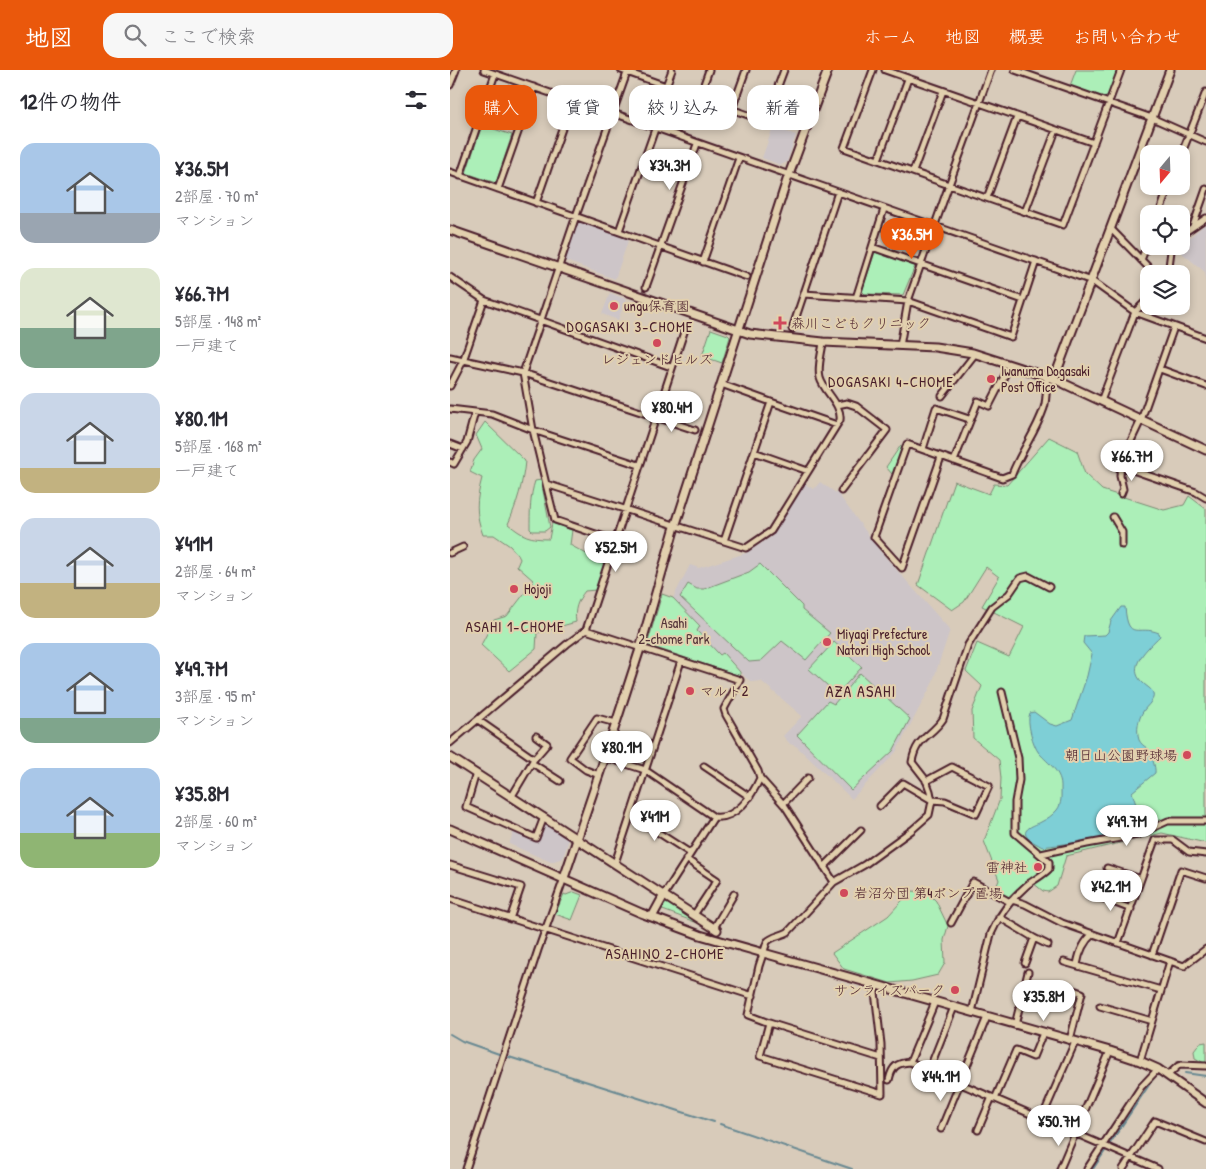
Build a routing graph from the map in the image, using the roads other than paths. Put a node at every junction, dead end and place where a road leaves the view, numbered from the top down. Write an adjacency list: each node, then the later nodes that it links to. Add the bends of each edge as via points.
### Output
1 (484, 70): 15 (street)
2 (672, 70): 20 (street)
3 (709, 70): 21 (street)
4 (746, 70): 24 (street)
5 (784, 70): 28 (street, via 765,121)
6 (828, 70): 46 (street)
7 (873, 70): 43 (street, via 844,148)
8 (885, 70): 16 (street)
9 (991, 70): 26 (street)
10 (1015, 70): 27 (street)
11 (1121, 70): 27 (street)
12 (1170, 70): 30 (street)
13 (626, 71): 19 (street); 23 (street)
14 (453, 72): 17 (street)
15 (495, 74): 18 (street); 47 (street)
16 (908, 79): 22 (street); 43 (street)
17 (450, 85)
18 (526, 85)
19 (663, 85)
20 (666, 85)
21 (704, 85)
22 (943, 91): 26 (street); 45 (street)
23 (619, 94)
24 (737, 95)
25 (1205, 96): 37 (street)
26 (980, 103): 29 (street); 48 (street)
27 (1110, 103): 30 (street); 39 (street)
28 (737, 111)
29 (1017, 117): 36 (street); 52 (street)
30 (1152, 118): 37 (street); 62 (street)
31 (519, 130): 49 (street)
32 (562, 130): 53 (street)
33 (607, 130): 56 (street)
34 (655, 130): 63 (street)
35 (658, 130): 40 (street)
36 (1056, 130): 39 (street); 55 (street)
37 (1190, 134): 38 (street); 41 (street)
38 (1206, 142)
39 (1094, 143): 55 (street, via 1063,225)
40 (698, 144): 42 (street); 64 (street)
41 (1186, 145)
42 (739, 158): 46 (street); 69 (street)
43 (878, 160): 45 (street)
44 (450, 172): 47 (street)
45 (913, 172): 48 (street)
46 (789, 174): 51 (street); 88 (street)
47 (460, 176): 49 (street)
48 (949, 185): 52 (street); 58 (street)
49 (498, 189): 53 (street)
50 (1206, 189): 59 (street)
51 (838, 192): 54 (street); 77 (street)
52 (987, 198): 55 (street)
53 (536, 203): 56 (street)
54 (884, 209): 58 (street); 65 (street)
55 (1025, 212)
56 (576, 216): 63 (street); 72 (street)
57 (1206, 218): 59 (street)
58 (934, 225): 68 (street); 70 (street)
59 (1193, 226): 60 (street)
60 (1190, 228)
61 (450, 230): 72 (street)
62 (1111, 230): 67 (street); 75 (street)
63 (619, 231): 64 (street)
64 (661, 246): 69 (street); 76 (street)
65 (872, 248): 70 (street); 78 (street)
66 (1144, 255): 67 (street)
67 (1142, 260): 71 (street)
68 (1036, 261): 75 (street); 80 (street)
69 (703, 262): 74 (street)
70 (921, 264): 80 (street); 81 (street)
71 (1147, 265)
72 (558, 268): 84 (street); 88 (street)
73 (450, 277): 79 (street)
74 (747, 278)
75 (1092, 281): 83 (street); 100 (street)
76 (646, 287)
77 (804, 294): 78 (street); 87 (street)
78 (856, 298): 81 (street)
79 (484, 300): 84 (street); 94 (street)
80 (1023, 300): 81 (street, via 1011,337)
81 (908, 301): 91 (street)
82 (1140, 307): 83 (street)
83 (1135, 312): 85 (street); 105 (street)
84 (540, 320): 96 (street); 98 (street)
85 (1174, 327): 89 (street); 97 (street)
86 (685, 329): 96 (street)
87 (792, 329)
88 (739, 330): 90 (street, via 763,336); 101 (street)
89 (1205, 336)
90 (823, 342): 91 (street); 107 (street, via 820,378)
91 (900, 346): 92 (street, via 935,347)
92 (975, 354): 95 (street); 104 (street)
93 (450, 357): 94 (street)
94 (462, 361): 98 (street); 102 (street)
95 (1010, 365): 99 (street); 111 (street, via 989,406 978,401)
96 (672, 367): 110 (street)
97 (1160, 369): 103 (street); 112 (street)
98 (523, 373): 110 (street); 114 (street)
99 (1047, 377): 100 (street); 122 (street, via 1045,406 1012,474 1002,478)
100 (1054, 379): 105 (street)
101 (721, 384): 106 (street); 133 (street)
102 (450, 386)
103 (1206, 386)
104 (942, 396)
105 (1101, 401): 112 (street)
106 (771, 402): 113 (street); 120 (street)
107 (837, 406): 113 (street, via 841,415); 128 (street, via 847,403 856,406 887,430)
108 (450, 409): 109 (street)
109 (475, 412): 114 (street, via 492,414); 117 (street)
110 (656, 416): 115 (street); 124 (street)
111 (969, 419): 118 (street, via 936,408); 122 (street)
112 (1141, 420): 119 (street); 125 (street)
113 (837, 425): 126 (street)
114 (533, 430): 124 (street); 127 (street)
115 (695, 430)
116 (450, 444): 117 (street)
117 (463, 449): 123 (street, via 454,464)
118 (922, 449): 121 (street); 121 (street, via 907,444 874,537 902,568)
119 (1206, 450)
120 (754, 452): 126 (street); 135 (street)
121 (941, 457): 122 (street)
122 (954, 461)
123 (450, 462)
124 (639, 465): 131 (street)
125 (1121, 466): 129 (street); 130 (street)
126 (808, 471): 135 (street, via 771,532 746,548)
127 (546, 484): 131 (street); 134 (street, via 555,520)
128 (842, 491)
129 (1121, 494)
130 (1206, 498)
131 (626, 510): 133 (street); 134 (street)
132 (1113, 517): 136 (street, via 1122,532)
133 (675, 525): 135 (street); 141 (street)
134 (616, 541): 140 (street)
135 (724, 541)
136 (1122, 545)
137 (463, 547): 138 (street)
138 (450, 553)
139 (1049, 587): 158 (street, via 1028,576 1020,578 1009,594 983,619 968,645 944,719 920,740 913,753 912,762)
140 (586, 630): 141 (street); 144 (street)
141 (640, 647): 142 (street); 145 (street)
142 (681, 661): 152 (street); 155 (street, via 740,680 724,709)
143 (1002, 692): 172 (street, via 1018,758 1015,833)
144 (478, 720): 147 (street); 150 (street)
145 (616, 723): 149 (street); 154 (street, via 597,718 570,758 586,770)
146 (536, 736): 150 (street, via 548,744)
147 (450, 744)
148 (450, 757): 153 (street)
149 (605, 757): 152 (street); 154 (street)
150 (533, 761): 157 (street); 159 (street)
151 (704, 766): 160 (street)
152 (646, 770): 164 (street); 166 (street)
153 (476, 773): 159 (street); 165 (street, via 466,807 536,838)
154 (599, 774): 170 (street)
155 (760, 778): 160 (street); 162 (street)
156 (808, 778): 162 (street)
157 (560, 781)
158 (926, 782): 161 (street); 161 (street, via 952,768 988,786 976,814 945,801)
159 (512, 796): 165 (street)
160 (750, 797): 166 (street, via 731,814)
161 (932, 800): 163 (street, via 903,783); 182 (street, via 929,815 912,830)
162 (783, 804): 177 (street)
163 (880, 806)
164 (631, 815): 171 (street); 175 (street)
165 (544, 817): 170 (street)
166 (714, 817): 171 (street)
167 (1206, 821): 172 (street, via 1168,821 1137,835)
168 (450, 829): 179 (street)
169 (861, 830): 177 (street)
170 (577, 838): 175 (street); 179 (street)
171 (690, 853): 174 (street)
172 (1040, 854): 187 (street, via 1049,862 1048,869)
173 (1206, 854): 181 (street, via 1189,852 1174,840 1154,840)
174 (686, 859): 184 (street); 189 (street, via 717,880)
175 (615, 863): 184 (street)
176 (450, 865): 192 (street, via 521,888)
177 (824, 866): 182 (street)
178 (1107, 868): 181 (street)
179 (564, 878): 190 (street); 195 (street)
180 (1206, 878): 202 (street, via 1182,870)
181 (1141, 879): 188 (street)
182 (834, 882): 201 (street, via 788,932 768,940)
183 (734, 894): 194 (street)
184 (664, 895): 189 (street); 190 (street)
185 (1097, 896): 188 (street)
186 (450, 899): 192 (street)
187 (1011, 901): 191 (street); 193 (street, via 973,882); 196 (street)
188 (1131, 909): 198 (street)
189 (694, 915): 194 (street)
190 (652, 917): 201 (street)
191 (999, 917): 197 (street); 215 (street, via 991,934)
192 (510, 919): 195 (street)
193 (951, 923)
194 (715, 929)
195 (546, 930): 211 (street); 241 (street)
196 (1093, 934): 198 (street); 206 (street, via 1081,949)
197 (1034, 938): 199 (street); 205 (street)
198 (1118, 943): 202 (street)
199 (1048, 945)
200 (1206, 949): 203 (street, via 1184,966)
201 (763, 953): 208 (street); 211 (street)
202 (1152, 955): 203 (street)
203 (1170, 961): 210 (street)
204 (1064, 962): 206 (street)
205 (1026, 963)
206 (1078, 965): 210 (street)
207 (1028, 972): 219 (street)
208 (876, 985): 212 (street); 223 (street)
209 (1059, 985): 221 (street, via 1082,993)
210 (1161, 990): 217 (street)
211 (753, 996): 218 (street, via 748,1015)
212 (935, 1002): 214 (street); 225 (street)
213 (1100, 1006): 217 (street)
214 (954, 1007): 215 (street); 228 (street)
215 (972, 1012): 216 (street)
216 (987, 1017): 219 (street); 231 (street)
217 (1152, 1021): 224 (street)
218 (769, 1023): 223 (street); 223 (street, via 760,1056 882,1094)
219 (1015, 1025): 220 (street)
220 (1042, 1033): 221 (street); 232 (street, via 1033,1057 1016,1050)
221 (1073, 1041): 222 (street); 234 (street)
222 (1110, 1051): 224 (street); 237 (street)
223 (881, 1058)
224 (1140, 1061): 227 (street)
225 (910, 1062): 228 (street); 230 (street, via 893,1066)
226 (1206, 1066): 229 (street, via 1181,1065)
227 (1158, 1069): 229 (street); 239 (street, via 1141,1088)
228 (929, 1070): 231 (street)
229 (1168, 1075): 233 (street)
230 (889, 1080)
231 (960, 1083): 232 (street); 235 (street)
232 (994, 1098): 234 (street); 236 (street)
233 (1206, 1103)
234 (1042, 1118): 237 (street)
235 (941, 1129)
236 (978, 1130)
237 (1075, 1133): 239 (street); 242 (street)
238 (1206, 1142): 240 (street, via 1155,1120)
239 (1106, 1146): 240 (street); 243 (street)
240 (1130, 1156): 244 (street); 245 (street)
241 (466, 1169)
242 (1060, 1169)
243 (1087, 1169)
244 (1122, 1169)
245 (1158, 1169)

